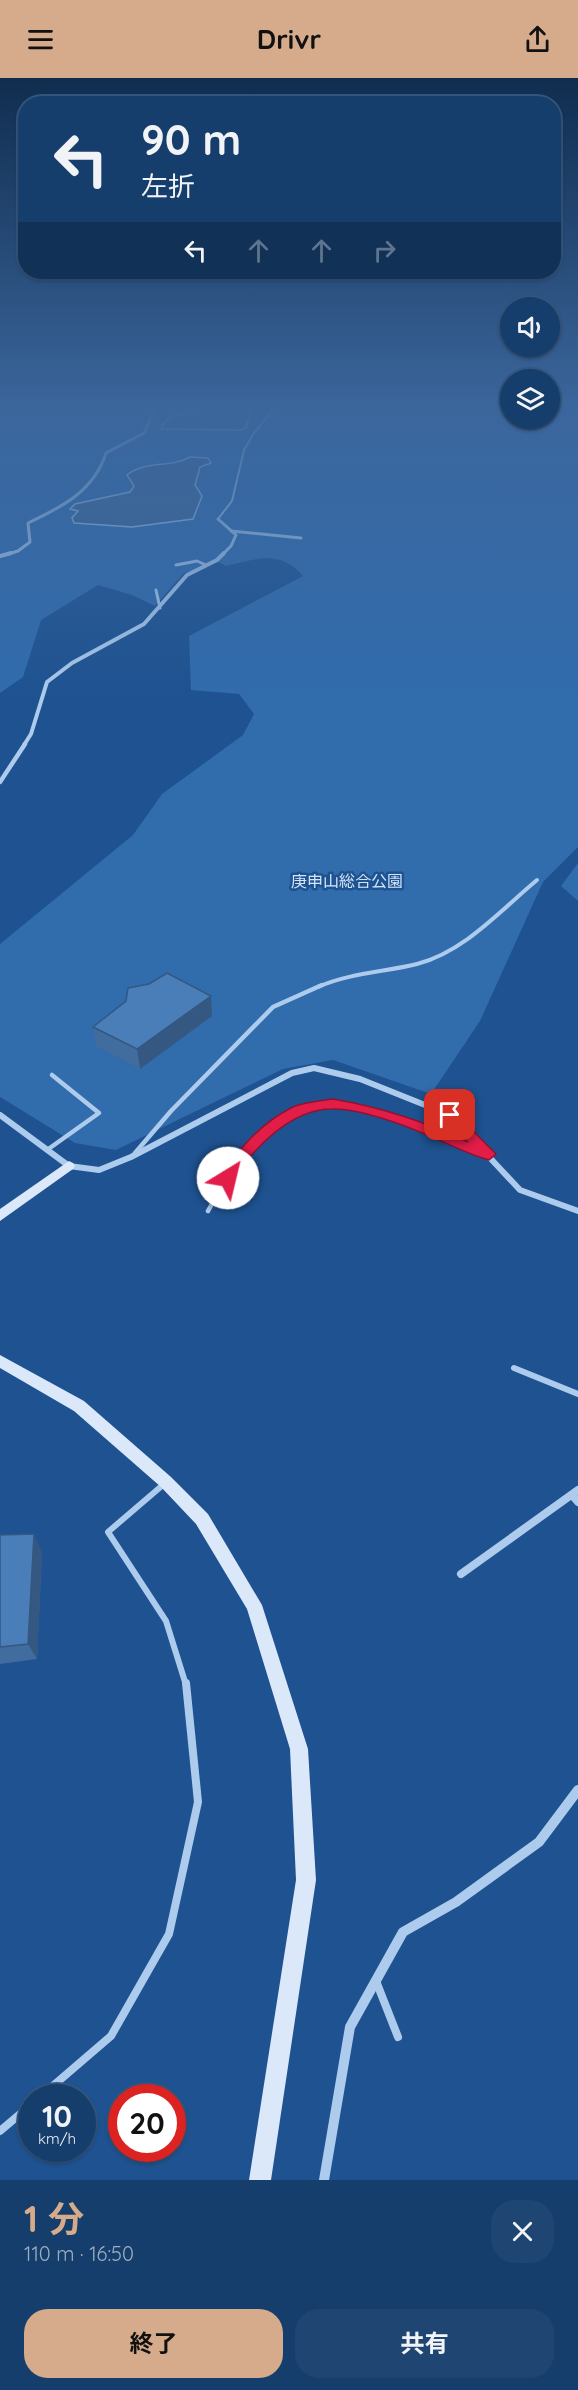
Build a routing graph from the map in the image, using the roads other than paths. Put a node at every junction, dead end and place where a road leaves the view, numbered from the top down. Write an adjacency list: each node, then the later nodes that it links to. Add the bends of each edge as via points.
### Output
1 (67, 502): 6 (street, via 28,523 30,542 18,551)
2 (231, 502): 3 (lane)
3 (218, 519): 4 (street)
4 (231, 531): 5 (street); 8 (street, via 236,535 231,546)
5 (301, 538)
6 (0, 556)
7 (176, 565): 8 (lane, via 198,561)
8 (206, 566): 10 (street, via 187,575)
9 (156, 590): 10 (lane)
10 (159, 608): 11 (street, via 138,628 72,663 47,682 31,734)
11 (0, 782)
12 (537, 880): 17 (lane, via 462,944 439,956 325,984 273,1007)
13 (52, 1075): 15 (lane, via 99,1113)
14 (0, 1115): 15 (street)
15 (47, 1150): 18 (street)
16 (489, 1154): 17 (street, via 450,1115 360,1079 314,1068 292,1073); 19 (lane, via 374,1111 333,1104 305,1109 296,1111 266,1133 238,1161); 20 (street, via 520,1190)
17 (131, 1157): 18 (street, via 99,1170)
18 (69, 1166): 21 (street)
19 (208, 1211)
20 (578, 1211)
21 (0, 1216)
22 (0, 1361): 25 (street, via 79,1406)
23 (514, 1368): 24 (lane)
24 (578, 1394)
25 (166, 1482): 31 (lane, via 108,1532 166,1621 187,1687 198,1802 169,1934 111,2036); 34 (street, via 202,1519 254,1605 299,1749 306,1880)
26 (576, 1496): 27 (street)
27 (461, 1574)
28 (578, 1790): 29 (street, via 539,1842 456,1902 403,1932)
29 (376, 1981): 30 (lane); 35 (street, via 350,2027)
30 (398, 2037)
31 (55, 2084)
32 (18, 2116): 33 (lane)
33 (0, 2132)
34 (260, 2180)
35 (324, 2180)

